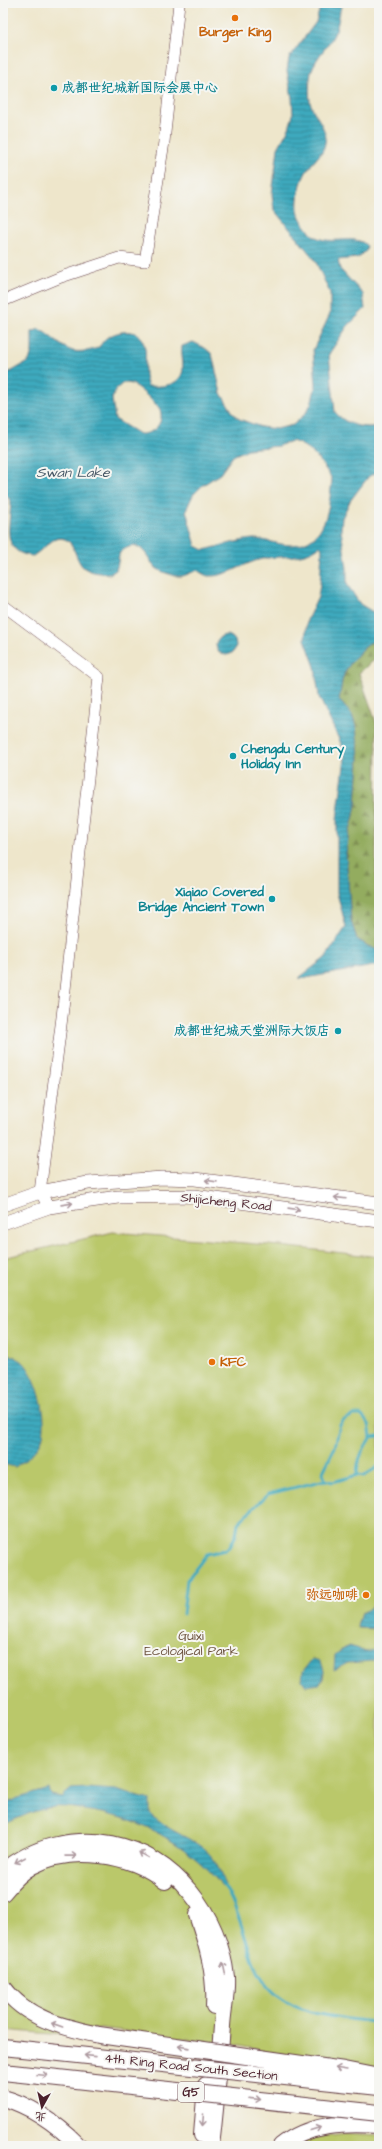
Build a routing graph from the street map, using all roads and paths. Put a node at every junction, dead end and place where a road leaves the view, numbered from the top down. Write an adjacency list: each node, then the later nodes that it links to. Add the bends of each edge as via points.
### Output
1 (179, 3): 2 (street, via 164,142 145,261 119,258 61,277)
2 (3, 301)
3 (3, 605): 4 (street, via 99,677)
4 (40, 1192): 5 (main road, Shijicheng Road, one-way to 4, via 195,1179 132,1179 88,1183); 6 (main road, Shijicheng Road); 7 (street)
5 (379, 1203)
6 (3, 1205)
7 (49, 1207): 8 (main road, Shijicheng Road, one-way to 8, via 118,1197 194,1196); 9 (main road, Shijicheng Road)
8 (379, 1221)
9 (3, 1223)
10 (3, 1872): 22 (highway, one-way to 10, via 226,1978 218,1939 202,1906 183,1883 166,1868 140,1853 95,1841 48,1846 16,1861)
11 (3, 1893): 21 (highway, one-way to 21, via 32,1866 62,1856 101,1855 135,1864 164,1879 196,1914 202,1928 215,1990)
12 (3, 1987): 15 (highway, one-way to 12, bridge, via 344,2070 99,2035 67,2028 43,2020 25,2009 9,1996)
13 (3, 2047): 16 (highway, 4th Ring Road South Section / G5, one-way to 13, bridge)
14 (3, 2072): 18 (highway, 4th Ring Road South Section / G5, one-way to 18, bridge)
15 (379, 2078)
16 (379, 2087)
17 (3, 2098): 20 (highway, via 37,2112 65,2132)
18 (379, 2112)
19 (379, 2125): 23 (highway, one-way to 19, via 298,2134 324,2126)
20 (79, 2146)
21 (201, 2146)
22 (211, 2146)
23 (281, 2146)

